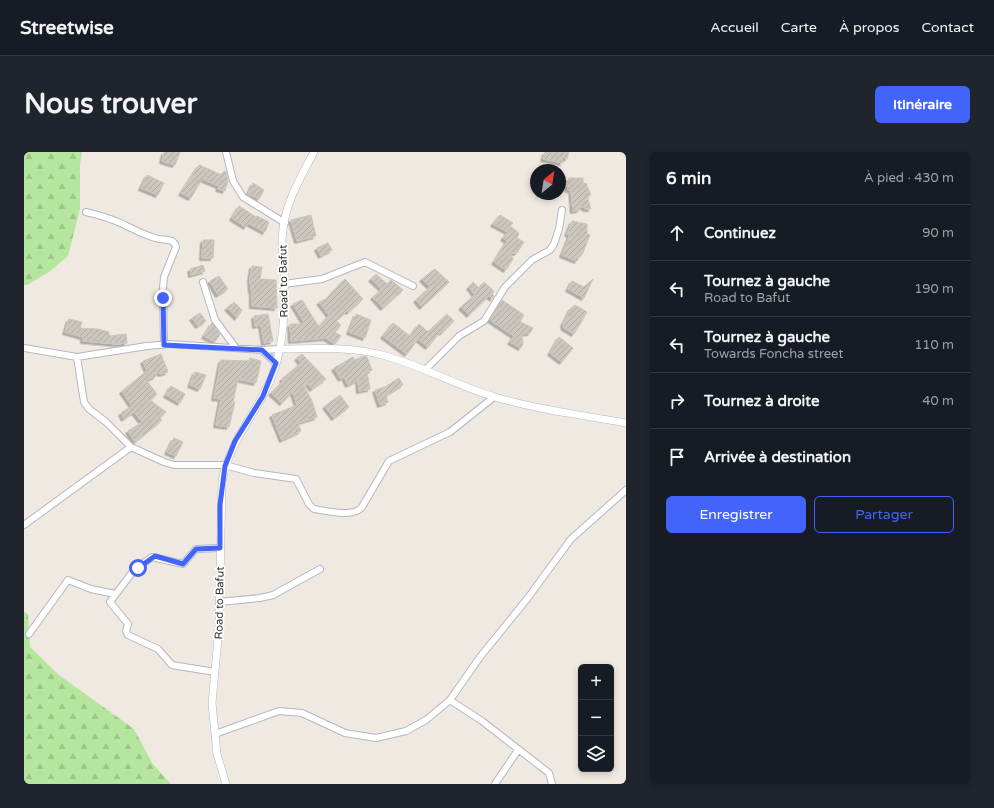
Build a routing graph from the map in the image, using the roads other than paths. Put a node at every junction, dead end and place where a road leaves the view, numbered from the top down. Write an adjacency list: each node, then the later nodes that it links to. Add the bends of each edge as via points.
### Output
1 (226, 152): 5 (street, via 232,181 243,197)
2 (314, 152): 5 (street, Road to Bafut, via 292,194)
3 (562, 210): 16 (street, via 559,229 550,250 532,260 505,287 484,321 459,336)
4 (86, 212): 9 (street, via 112,219 157,239 173,240 175,243 176,247 164,277)
5 (284, 223): 7 (street, Road to Bafut)
6 (203, 282): 11 (street, via 215,320)
7 (284, 284): 8 (street, via 327,277 365,262); 12 (street, Road to Bafut)
8 (413, 286)
9 (164, 345): 11 (street); 14 (street, via 134,347)
10 (24, 348): 14 (street)
11 (236, 348): 13 (street)
12 (280, 348): 13 (street); 15 (street, Road to Bafut); 16 (street, via 366,351 402,360)
13 (262, 350): 15 (street)
14 (77, 357): 19 (street, via 84,402)
15 (276, 363): 20 (street, Road to Bafut, via 263,396 235,441)
16 (425, 370): 17 (street)
17 (494, 397): 18 (street, via 525,406); 20 (street, via 450,432 389,461 362,507 353,513 314,509 296,479)
18 (626, 423)
19 (131, 447): 20 (street, via 174,465); 22 (street)
20 (225, 466): 23 (street, Road to Bafut, via 220,505)
21 (626, 490): 29 (street, via 571,539)
22 (24, 525)
23 (220, 548): 25 (street, via 196,549 183,564 152,557 134,570); 26 (street, Road to Bafut)
24 (320, 569): 26 (street, via 273,595)
25 (115, 594): 27 (street, via 91,589 68,580); 28 (street, via 110,602 128,624 128,635 158,649 172,665)
26 (219, 602): 28 (street, Road to Bafut)
27 (29, 634)
28 (215, 672): 30 (street, Road to Bafut, via 212,703)
29 (450, 700): 30 (street, via 426,720 406,731 376,738 345,733 302,713 290,711 279,711); 31 (street, via 482,721)
30 (215, 734): 32 (street, Road to Bafut, via 219,763)
31 (518, 750): 33 (street); 34 (street, via 549,773)
32 (226, 781)
33 (495, 784)
34 (552, 784)

